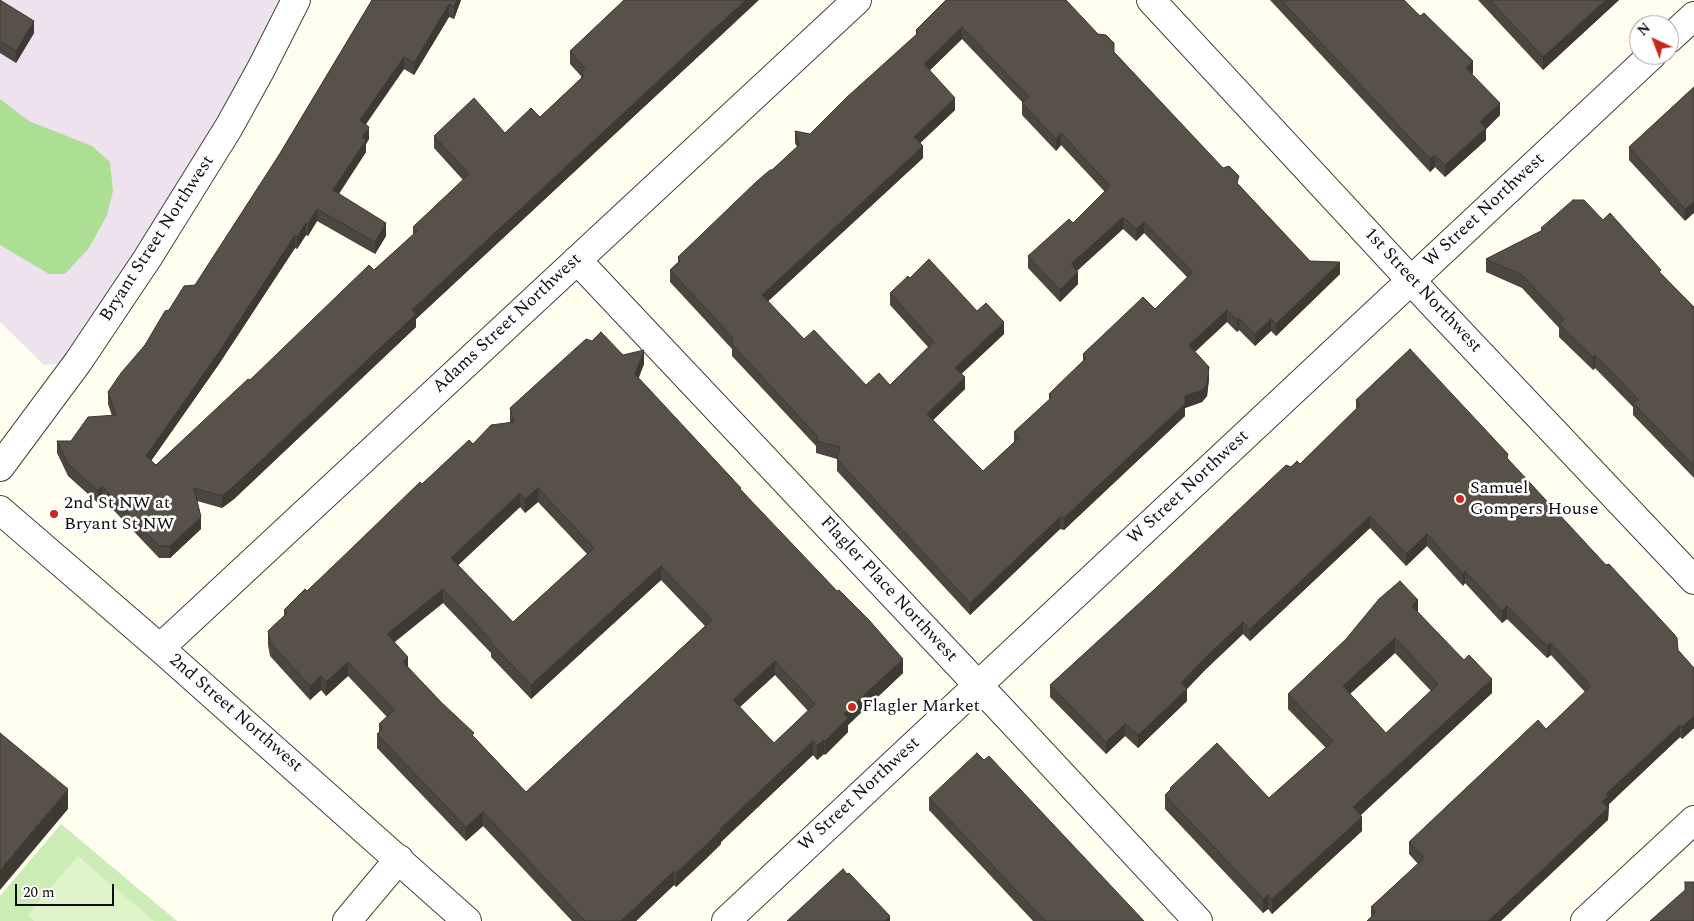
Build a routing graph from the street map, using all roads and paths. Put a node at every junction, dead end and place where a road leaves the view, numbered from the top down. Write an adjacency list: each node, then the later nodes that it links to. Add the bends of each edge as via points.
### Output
1 (296, 0): 9 (street, Bryant Street Northwest, via 229,127 172,220 83,354)
2 (857, 0): 7 (street, Adams Street Northwest)
3 (1151, 0): 8 (street, 1st Street Northwest)
4 (1694, 16): 5 (street)
5 (1679, 30)
6 (1641, 65): 8 (street, W Street Northwest)
7 (577, 260): 12 (street, Adams Street Northwest); 13 (street, Flagler Place Northwest)
8 (1412, 280): 11 (street, 1st Street Northwest); 13 (street, W Street Northwest)
9 (0, 467)
10 (0, 510): 12 (street, 2nd Street Northwest)
11 (1694, 580)
12 (160, 648): 15 (street, 2nd Street Northwest)
13 (978, 686): 18 (street, W Street Northwest); 19 (street, Flagler Place Northwest)
14 (1694, 820): 20 (street)
15 (399, 859): 16 (street); 17 (street, 2nd Street Northwest)
16 (347, 921)
17 (467, 921)
18 (726, 921)
19 (1198, 921)
20 (1585, 921)

